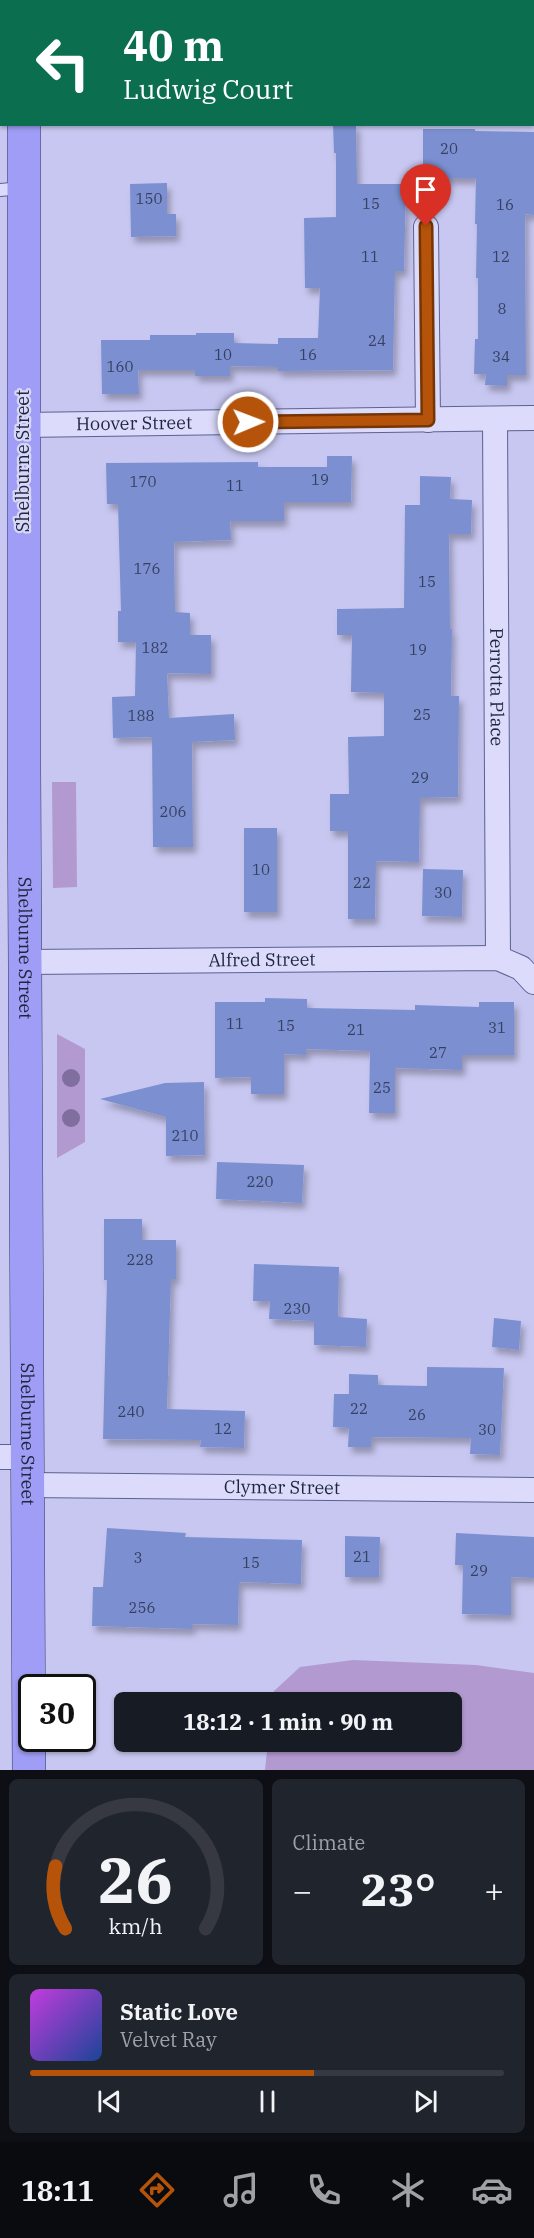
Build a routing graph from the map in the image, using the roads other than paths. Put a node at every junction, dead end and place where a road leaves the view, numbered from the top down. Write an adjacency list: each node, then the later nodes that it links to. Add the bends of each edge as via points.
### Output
1 (24, 126): 2 (main road, Shelburne Street)
2 (12, 189): 7 (main road, Shelburne Street)
3 (426, 226): 6 (street)
4 (534, 418): 5 (street, Hoover Street)
5 (495, 419): 6 (street, Hoover Street); 8 (street, Perrotta Place)
6 (428, 420): 7 (street, Hoover Street)
7 (23, 425): 9 (main road, Shelburne Street)
8 (498, 958): 9 (street, Alfred Street); 10 (street, via 521,968)
9 (25, 962): 11 (main road, Shelburne Street)
10 (534, 982)
11 (18, 1466): 12 (street, Clymer Street); 13 (main road, Shelburne Street)
12 (534, 1490)
13 (29, 1770)

